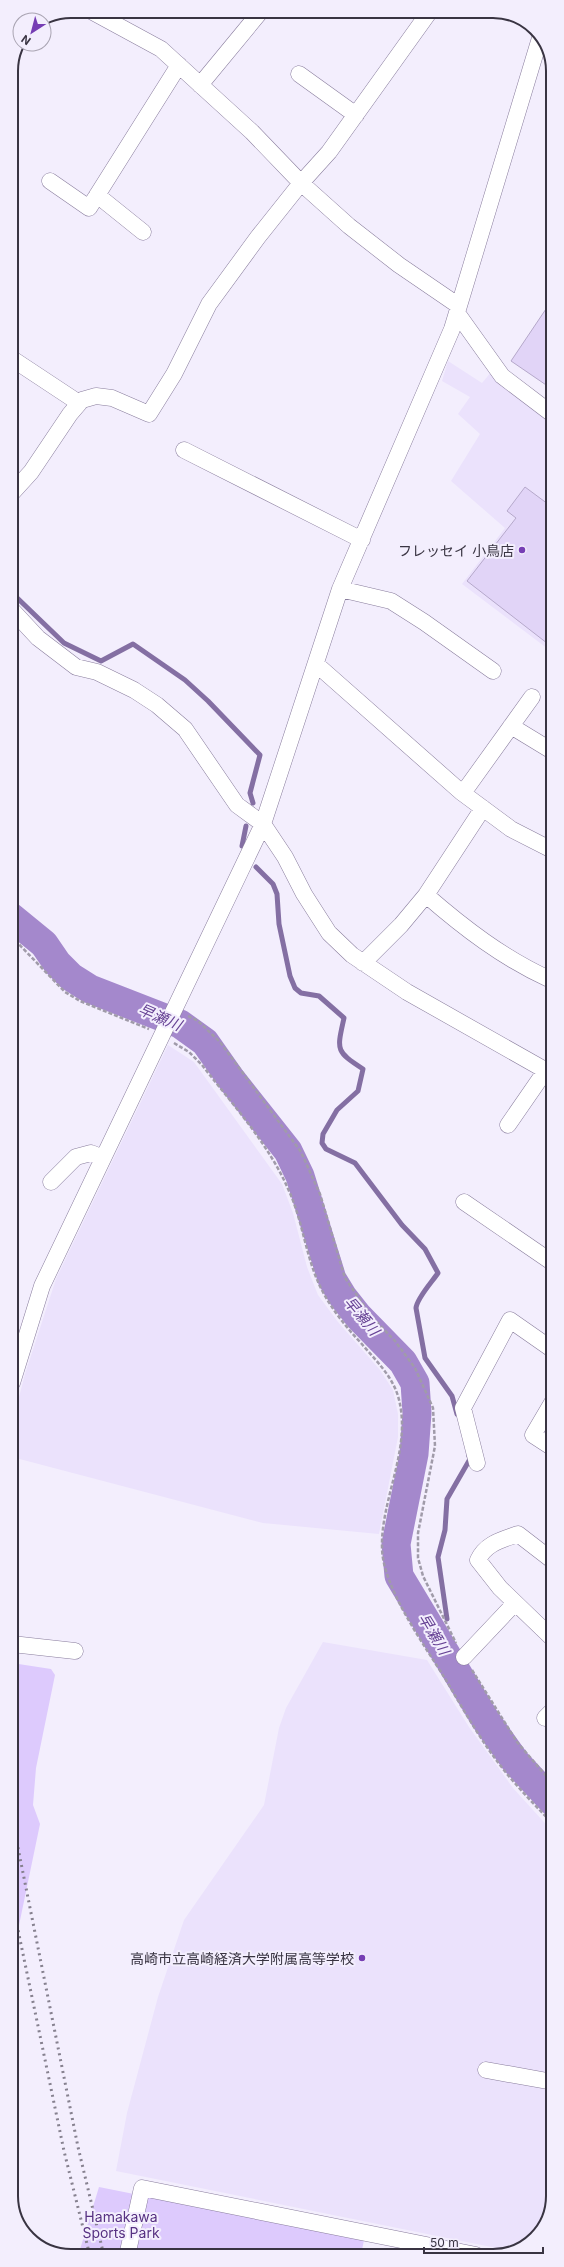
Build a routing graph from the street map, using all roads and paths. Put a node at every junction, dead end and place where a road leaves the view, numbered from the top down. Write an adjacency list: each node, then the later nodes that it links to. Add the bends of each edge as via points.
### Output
1 (104, 18): 5 (street, via 161,49)
2 (255, 18): 7 (street)
3 (425, 18): 8 (street)
4 (538, 43): 13 (street)
5 (180, 65): 7 (street); 11 (street)
6 (299, 74): 8 (street)
7 (200, 85): 10 (street, via 252,132)
8 (356, 115): 10 (street, via 329,152)
9 (50, 181): 11 (street, via 89,208)
10 (301, 183): 13 (street, via 349,226); 15 (street, via 209,304 174,374 149,414 112,398 96,396)
11 (97, 195): 12 (street)
12 (143, 232)
13 (458, 310): 16 (street, via 502,376); 19 (street)
14 (18, 363): 15 (street)
15 (79, 403): 18 (street, via 31,472)
16 (546, 409)
17 (184, 450): 19 (street)
18 (18, 486)
19 (362, 540): 20 (street)
20 (340, 589): 22 (street); 23 (street, via 391,601)
21 (18, 617): 29 (street, via 38,638 76,667 97,672 134,690 157,705 185,729 237,805)
22 (316, 664): 27 (street); 29 (street)
23 (493, 671)
24 (532, 697): 25 (street)
25 (511, 726): 26 (street); 27 (street)
26 (546, 747)
27 (463, 793): 28 (street)
28 (483, 808): 30 (street, via 511,829); 31 (street)
29 (263, 824): 33 (street, via 329,933); 35 (street)
30 (546, 847)
31 (426, 895): 33 (street, via 401,925); 34 (street, via 460,925 517,964)
32 (18, 942): 36 (path, via 65,992 80,1001)
33 (363, 963): 37 (street, via 407,992)
34 (546, 978)
35 (173, 1010): 36 (street); 54 (path, via 198,1021 220,1042 301,1152 320,1194 345,1278 372,1317 395,1341 415,1368 433,1408 435,1446 418,1533 418,1558 423,1576)
36 (162, 1034): 40 (street); 56 (path, via 189,1052 202,1065 269,1153 290,1193 323,1292 342,1321 386,1372 393,1384 401,1410 402,1426 382,1534 384,1565 405,1613 467,1715 499,1764)
37 (546, 1070)
38 (546, 1076): 39 (street)
39 (508, 1125)
40 (103, 1158): 41 (street, via 91,1153 76,1158); 44 (street)
41 (51, 1182)
42 (464, 1202): 43 (street)
43 (546, 1259)
44 (18, 1337)
45 (546, 1345): 48 (street, via 510,1320 463,1408)
46 (546, 1413): 47 (street, via 533,1435)
47 (546, 1443)
48 (477, 1463)
49 (546, 1556): 50 (street, via 518,1534 495,1542 482,1551 478,1560 482,1568)
50 (515, 1603): 51 (street); 54 (street)
51 (546, 1632)
52 (18, 1645): 53 (street)
53 (75, 1651)
54 (464, 1657): 55 (path, via 517,1742)
55 (546, 1776)
56 (546, 1816)
57 (486, 2070): 58 (street)
58 (546, 2081)
59 (129, 2249): 60 (street, via 142,2188)
60 (446, 2249)

